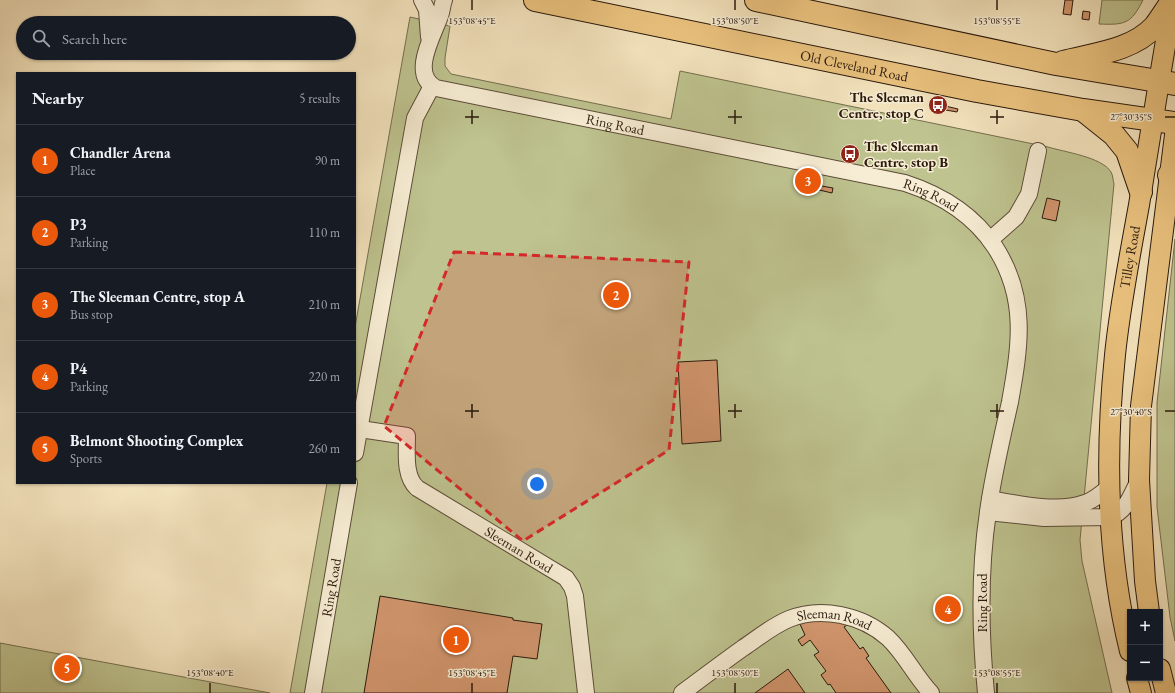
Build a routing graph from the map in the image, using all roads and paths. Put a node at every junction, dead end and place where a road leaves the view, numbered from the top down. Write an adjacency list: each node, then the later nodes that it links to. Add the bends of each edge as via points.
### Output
1 (422, 0): 6 (lane, via 427,10)
2 (444, 0): 6 (lane, via 440,16)
3 (535, 0): 10 (highway, Old Cleveland Road, via 977,91)
4 (756, 0): 7 (highway)
5 (1173, 0): 7 (highway, via 1155,25 1142,37 1120,48); 8 (main road, Tilley Road)
6 (429, 39): 9 (lane, via 424,72)
7 (1056, 64): 8 (highway)
8 (1167, 83): 11 (main road, Tilley Road)
9 (432, 86): 17 (lane, Ring Road, via 905,183 938,196 954,206 971,219); 18 (lane, via 416,118)
10 (1083, 110): 11 (highway, Old Cleveland Road); 16 (highway, via 1114,135 1127,151)
11 (1152, 120): 12 (highway, Old Cleveland Road); 16 (main road, Tilley Road)
12 (1175, 122)
13 (1175, 134): 15 (main road, Tilley Road)
14 (1038, 151): 17 (lane, via 1029,194 1016,217)
15 (1172, 172): 20 (main road, Tilley Road, via 1143,374)
16 (1141, 192): 22 (main road, Tilley Road, via 1115,353)
17 (990, 240): 23 (lane, Ring Road, via 1007,269 1016,294 1020,324 1018,358)
18 (360, 429): 19 (lane); 30 (lane, Sleeman Road, via 407,436 408,472 413,485 561,574 570,583 575,596)
19 (356, 448)
20 (1139, 480): 24 (lane, Tilley Road, via 1126,507); 25 (main road, Tilley Road)
21 (349, 484): 29 (lane, Ring Road)
22 (1108, 488): 23 (lane, via 1090,502 1068,507); 24 (main road, Tilley Road)
23 (989, 506): 24 (lane, via 1044,518); 33 (lane, Ring Road, via 981,602)
24 (1110, 517): 26 (main road, Tilley Road, via 1118,589)
25 (1149, 609)
26 (1129, 645)
27 (1138, 681): 34 (main road)
28 (1163, 681): 35 (main road)
29 (313, 693)
30 (586, 693)
31 (682, 693): 32 (lane, Sleeman Road, via 780,623 800,616 819,614 848,616 874,628 895,646)
32 (931, 693)
33 (986, 693)
34 (1141, 693)
35 (1166, 693)

